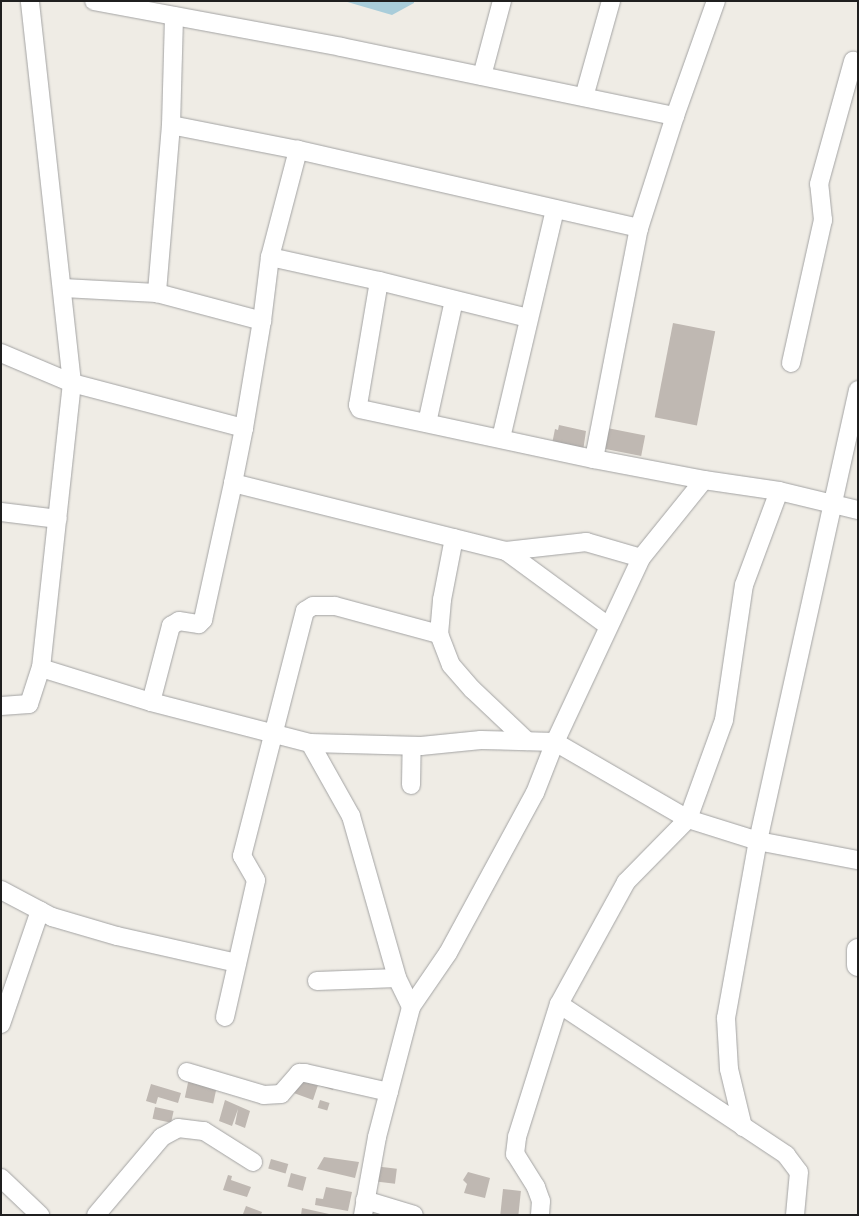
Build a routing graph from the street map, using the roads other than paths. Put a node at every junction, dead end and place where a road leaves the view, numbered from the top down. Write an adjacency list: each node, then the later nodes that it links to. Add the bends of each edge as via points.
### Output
1 (30, 1): 17 (street)
2 (94, 1): 6 (street)
3 (502, 1): 8 (street)
4 (611, 1): 9 (street)
5 (716, 1): 10 (street)
6 (174, 16): 8 (street); 11 (street)
7 (856, 58): 23 (street, via 819,184 823,220)
8 (482, 76): 9 (street)
9 (584, 98): 10 (street)
10 (676, 116): 14 (street)
11 (171, 125): 12 (street); 18 (street)
12 (298, 150): 13 (street); 15 (street)
13 (555, 209): 14 (street); 20 (street)
14 (639, 228): 29 (street)
15 (270, 257): 16 (street); 21 (street)
16 (379, 281): 19 (street); 26 (street, via 358,405 364,410)
17 (63, 288): 18 (street); 24 (street)
18 (157, 293): 21 (street)
19 (454, 300): 20 (street); 26 (street)
20 (529, 318): 28 (street)
21 (262, 321): 27 (street)
22 (1, 353): 24 (street)
23 (791, 363)
24 (72, 383): 27 (street); 36 (street)
25 (858, 390): 33 (street)
26 (428, 423): 28 (street)
27 (244, 428): 31 (street)
28 (501, 438): 29 (street)
29 (594, 459): 30 (street)
30 (704, 480): 32 (street); 39 (street)
31 (233, 483): 37 (street); 43 (street, via 203,620 199,624 179,621 171,626)
32 (779, 491): 33 (street); 51 (street, via 744,585 724,720)
33 (835, 505): 34 (street); 52 (street)
34 (858, 510)
35 (1, 512): 36 (street)
36 (58, 519): 42 (street)
37 (454, 538): 38 (street); 41 (street)
38 (506, 551): 39 (street, via 586,542); 40 (street)
39 (641, 558): 40 (street)
40 (608, 626): 47 (street)
41 (439, 634): 45 (street, via 336,606 313,606 305,611 300,622); 46 (street, via 451,665 472,690)
42 (41, 668): 43 (street); 44 (street, via 29,704)
43 (151, 702): 45 (street)
44 (1, 706)
45 (275, 734): 48 (street); 57 (street, via 242,856 256,880)
46 (527, 741): 47 (street); 49 (street, via 481,740)
47 (555, 742): 51 (street); 62 (street, via 535,793 448,953)
48 (310, 743): 49 (street); 59 (street, via 351,816)
49 (412, 746): 50 (street)
50 (411, 785)
51 (688, 819): 52 (street); 61 (street, via 626,882)
52 (758, 840): 53 (street); 67 (street, via 726,1018 729,1069)
53 (858, 860)
54 (1, 890): 55 (street)
55 (40, 911): 57 (street, via 117,936); 64 (street)
56 (858, 950): 58 (street)
57 (238, 963): 63 (street)
58 (858, 965)
59 (397, 978): 60 (street); 62 (street)
60 (317, 980)
61 (558, 1004): 67 (street); 74 (street, via 515,1154 536,1187 541,1201)
62 (411, 1007): 66 (street)
63 (225, 1017)
64 (1, 1024)
65 (187, 1072): 66 (street, via 264,1095 281,1094 299,1073)
66 (389, 1092): 70 (street)
67 (743, 1127): 75 (street, via 786,1155 799,1172)
68 (253, 1162): 72 (street, via 204,1131 178,1128 162,1137)
69 (1, 1178): 71 (street)
70 (364, 1208): 73 (street)
71 (40, 1215)
72 (96, 1215)
73 (414, 1215)
74 (540, 1215)
75 (795, 1215)

